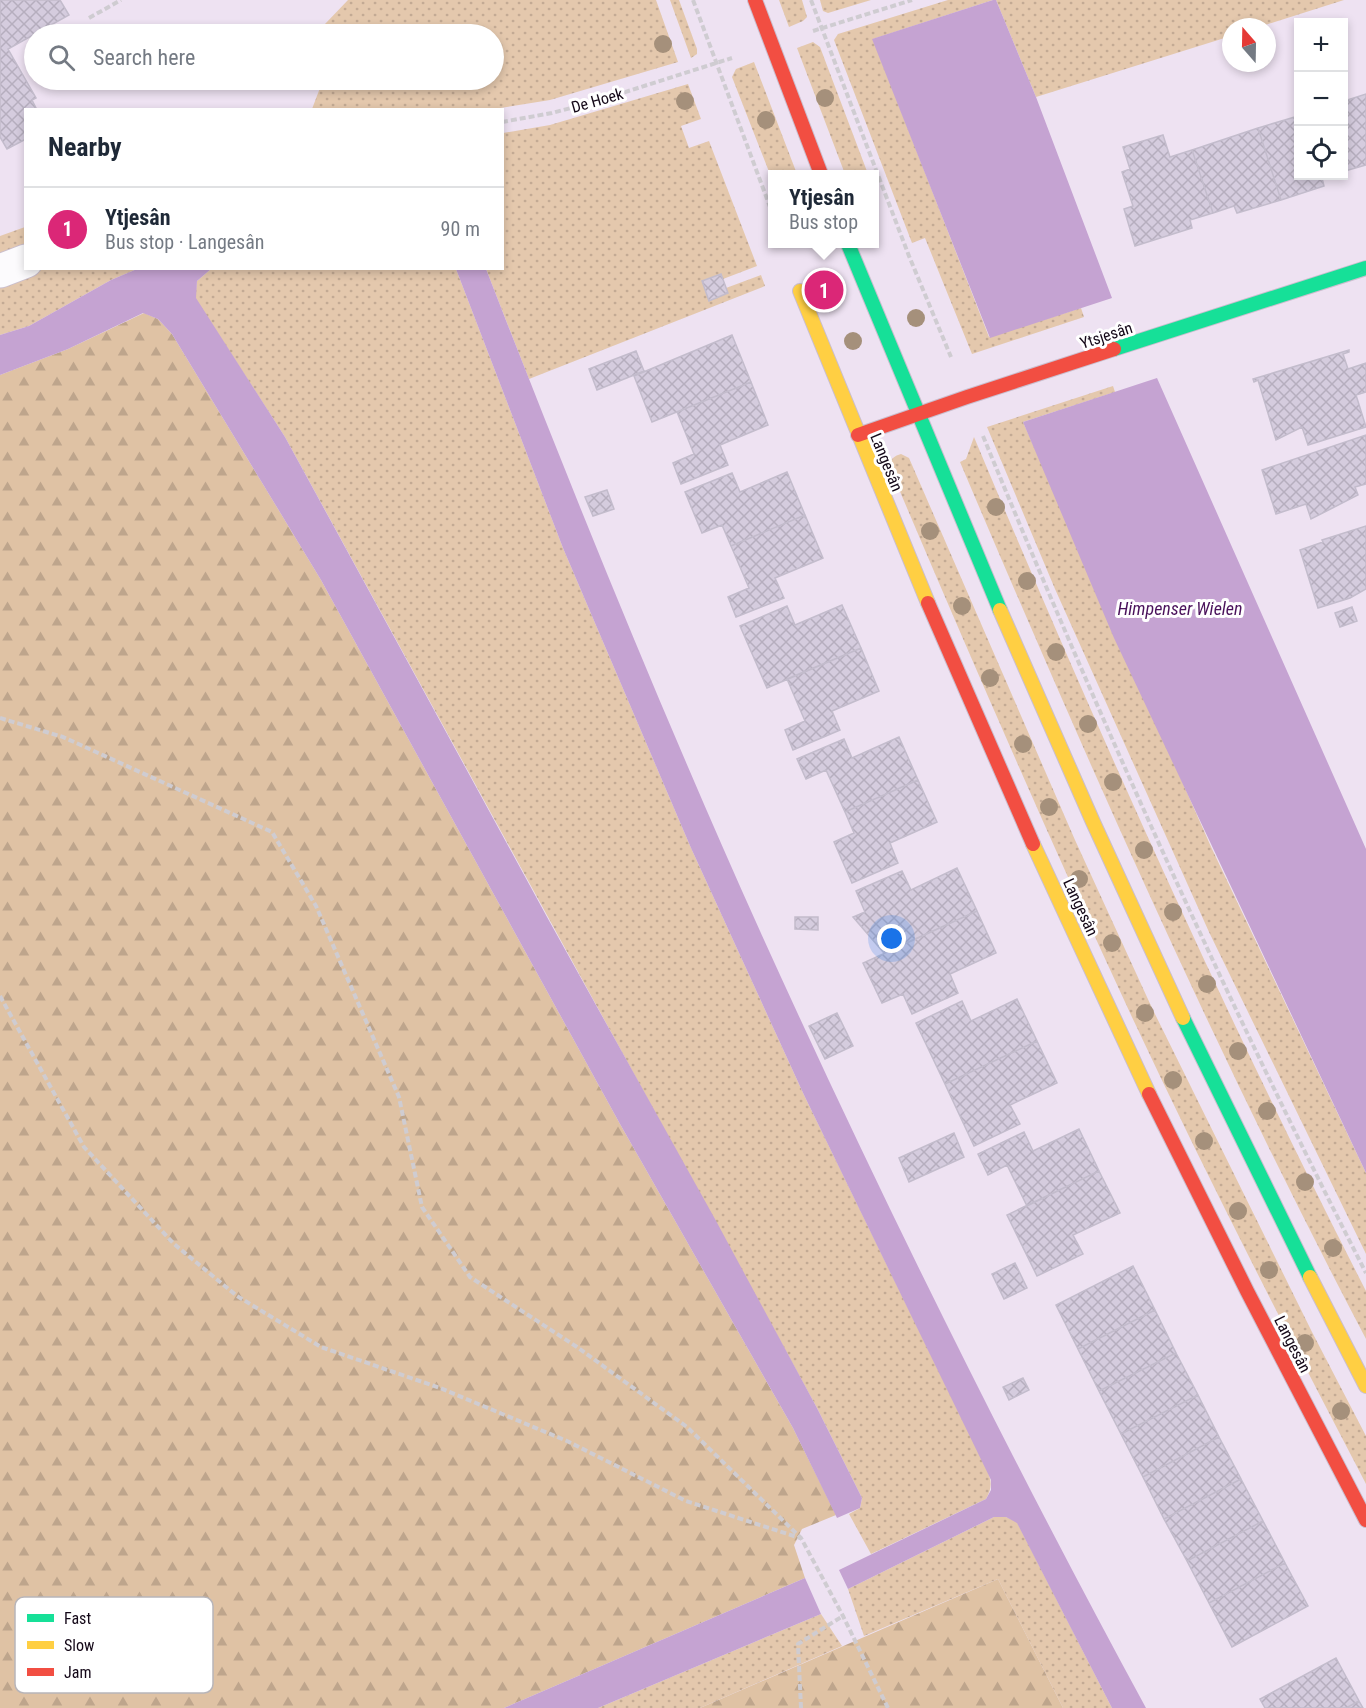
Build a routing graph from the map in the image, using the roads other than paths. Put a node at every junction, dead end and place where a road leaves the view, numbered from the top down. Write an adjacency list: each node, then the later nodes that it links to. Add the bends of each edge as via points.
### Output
1 (755, 0): 2 (street)
2 (819, 170)
3 (850, 248): 8 (street)
4 (24, 262): 6 (street)
5 (1366, 268): 8 (street, Ytsjesân)
6 (0, 271)
7 (800, 291): 9 (street, Langesân)
8 (917, 414): 9 (street, Ytsjesân); 10 (street, via 1029,681 1168,988)
9 (858, 435): 11 (street, Langesân, via 970,702 1110,1011 1314,1424)
10 (1366, 1386)
11 (1366, 1520)

